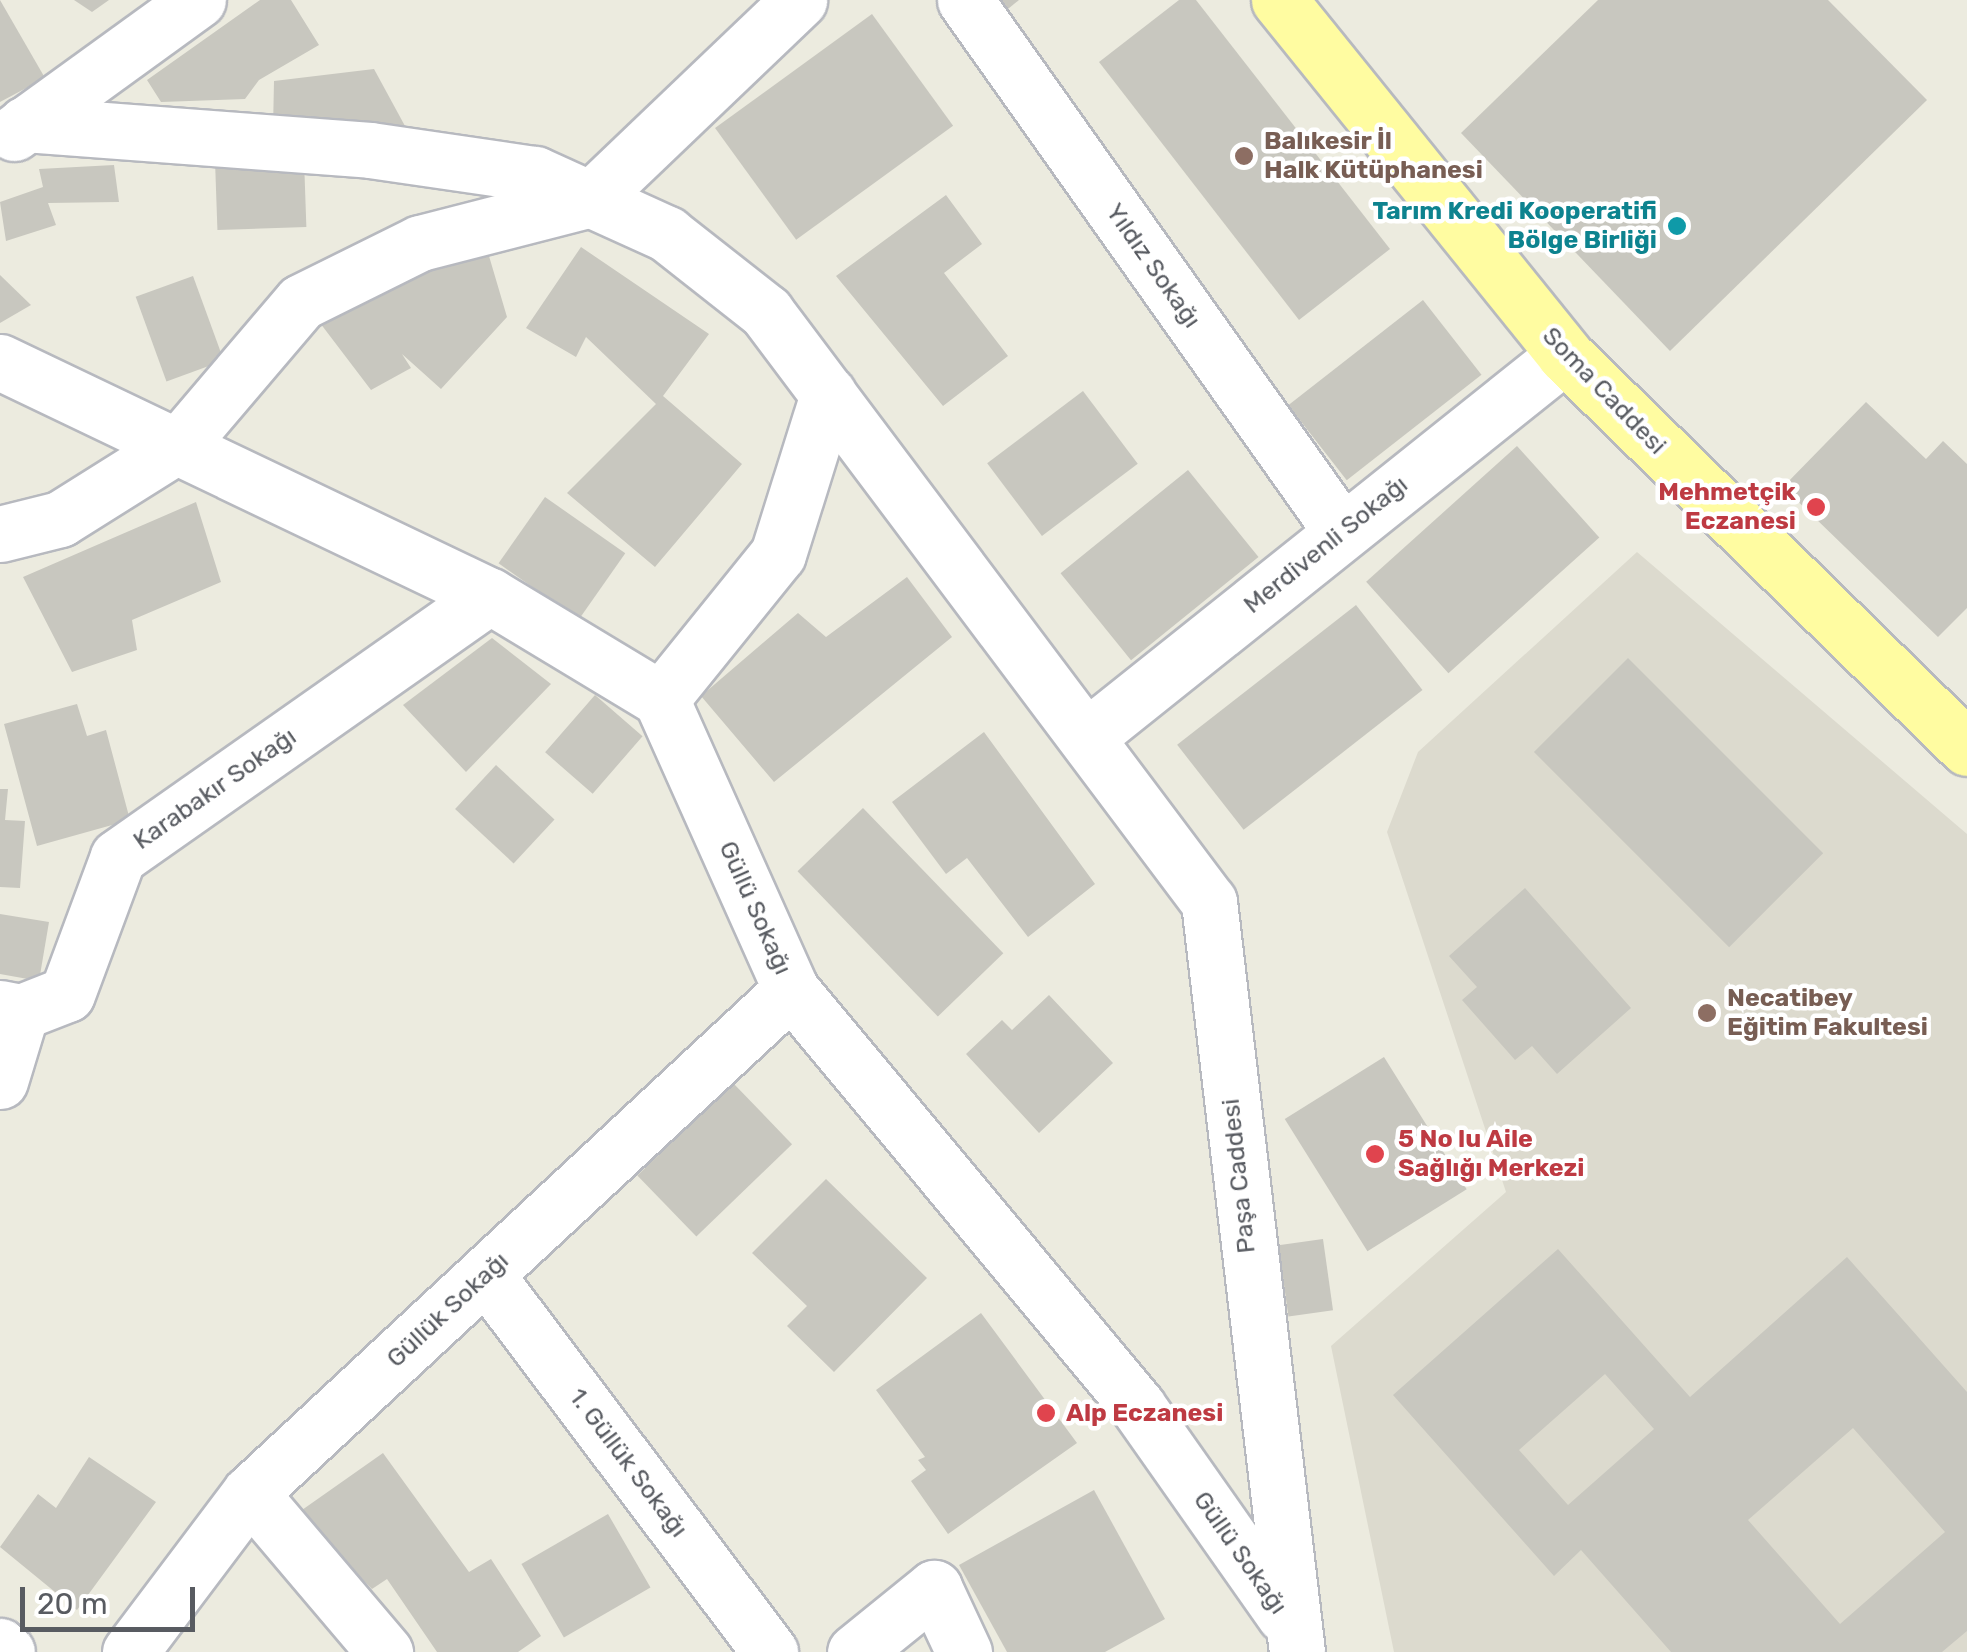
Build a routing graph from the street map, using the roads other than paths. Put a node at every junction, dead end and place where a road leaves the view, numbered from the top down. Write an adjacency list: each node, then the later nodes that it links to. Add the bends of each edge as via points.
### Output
1 (198, 0): 5 (street)
2 (799, 0): 6 (street)
3 (965, 0): 11 (street, Yıldız Sokağı)
4 (1278, 0): 7 (main road, Soma Caddesi)
5 (13, 134): 6 (street, Paşa Caddesi, via 370,150 535,174)
6 (591, 199): 9 (street, Paşa Caddesi, via 667,234 766,312); 10 (street, via 420,243 301,302)
7 (1565, 355): 11 (street, Merdivenli Sokağı); 15 (main road, Soma Caddesi)
8 (0, 362): 10 (street)
9 (828, 394): 14 (street, via 778,554); 16 (street, Paşa Caddesi)
10 (180, 443): 12 (street, via 60,519); 13 (street)
11 (1342, 532): 16 (street, Merdivenli Sokağı)
12 (0, 534)
13 (490, 596): 14 (street); 18 (street, Karabakır Sokağı, via 118,857 67,994)
14 (661, 698): 17 (street, Güllü Sokağı)
15 (1962, 734)
16 (1088, 736): 22 (street, Paşa Caddesi, via 1209,902)
17 (791, 990): 20 (street, Güllük Sokağı); 22 (street, Güllü Sokağı, via 1138,1407)
18 (10, 1010): 19 (street)
19 (0, 1081)
20 (486, 1275): 21 (street, Güllük Sokağı); 27 (street, 1. Güllük Sokağı)
21 (250, 1492): 25 (street, Güllük Sokağı); 26 (street)
22 (1292, 1637)
23 (0, 1646): 24 (street)
24 (7, 1652)
25 (130, 1652)
26 (385, 1652)
27 (770, 1652)
28 (855, 1652): 29 (street, via 934,1588)
29 (964, 1652)

